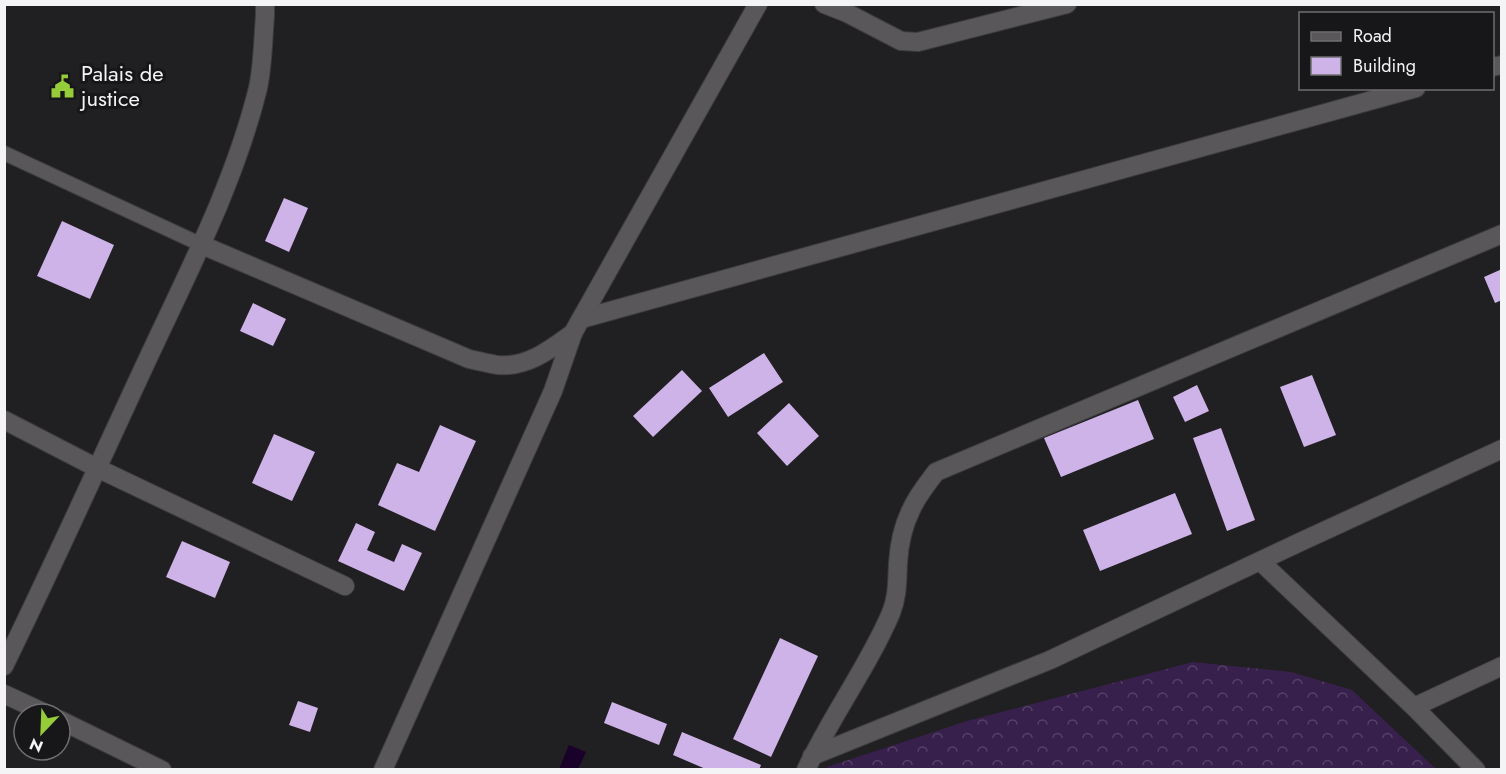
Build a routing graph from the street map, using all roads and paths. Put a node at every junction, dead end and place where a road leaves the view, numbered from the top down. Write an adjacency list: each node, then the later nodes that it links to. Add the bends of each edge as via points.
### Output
1 (265, 4): 8 (street, via 258,85 245,135)
2 (758, 4): 9 (street)
3 (824, 4): 4 (street, via 901,41 918,42)
4 (1067, 4)
5 (1409, 90): 9 (street)
6 (4, 153): 8 (lane)
7 (1502, 234): 21 (street, via 936,472 910,511 892,611)
8 (202, 245): 9 (street, via 469,359 499,365 523,363 547,352); 12 (street)
9 (577, 326): 23 (street, via 553,391)
10 (4, 420): 12 (street)
11 (1502, 449): 13 (street)
12 (97, 468): 14 (street); 15 (street)
13 (1260, 561): 19 (street); 21 (street, via 1050,660)
14 (345, 586)
15 (4, 666)
16 (1502, 666): 19 (street)
17 (4, 694): 18 (street)
18 (21, 702)
19 (1414, 707): 24 (street)
20 (72, 726): 22 (street)
21 (809, 763)
22 (162, 770)
23 (383, 770)
24 (1476, 770)

